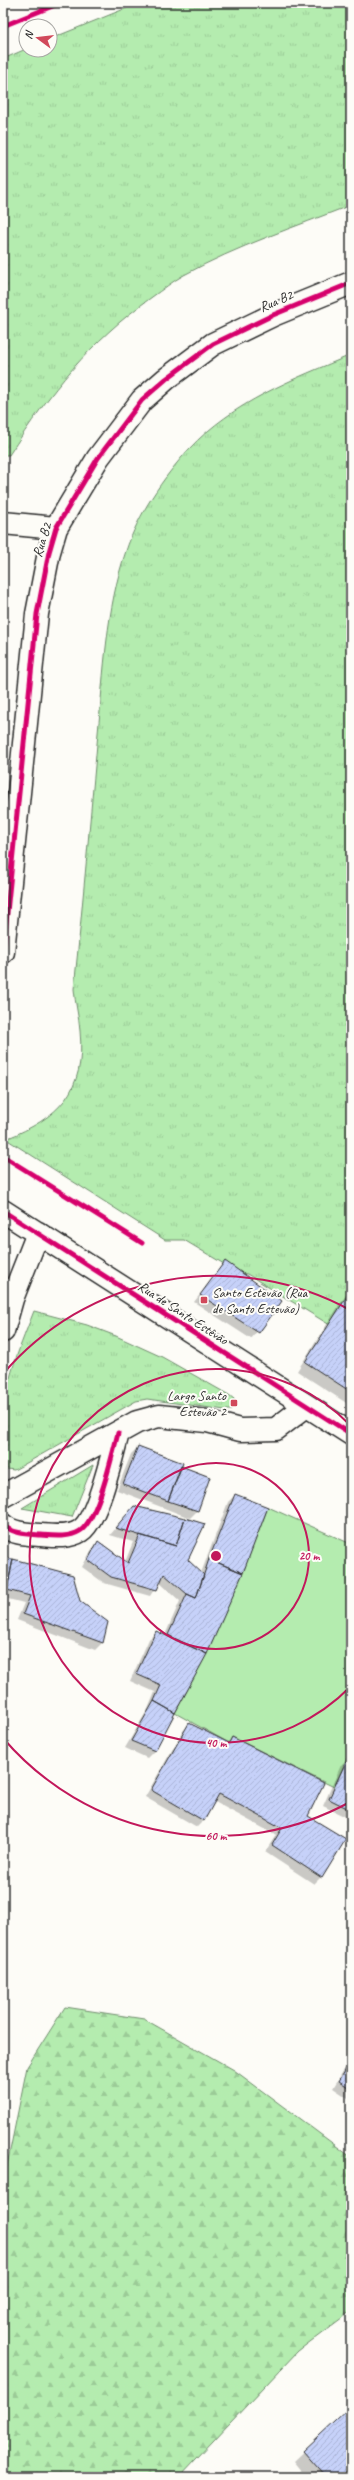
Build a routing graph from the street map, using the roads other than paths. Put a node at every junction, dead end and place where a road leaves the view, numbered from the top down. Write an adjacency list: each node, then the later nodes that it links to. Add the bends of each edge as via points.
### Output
1 (351, 283): 3 (street, Rua B2, via 273,315 213,344 166,379 142,400 98,458)
2 (3, 523): 3 (street)
3 (56, 528): 4 (street, Rua B2, via 48,552 37,614)
4 (3, 952)
5 (3, 1211): 6 (street, Rua de Santo Estêvão)
6 (38, 1233): 7 (street, via 12,1299); 8 (street, Rua de Santo Estêvão)
7 (3, 1331)
8 (306, 1406): 9 (street, via 276,1429 240,1430 207,1421 159,1416 137,1422); 10 (street, Rua de Santo Estêvão)
9 (118, 1433): 11 (street); 12 (street, via 108,1474 85,1528 65,1536 49,1536 15,1532)
10 (351, 1434)
11 (3, 1496)
12 (3, 1525)

